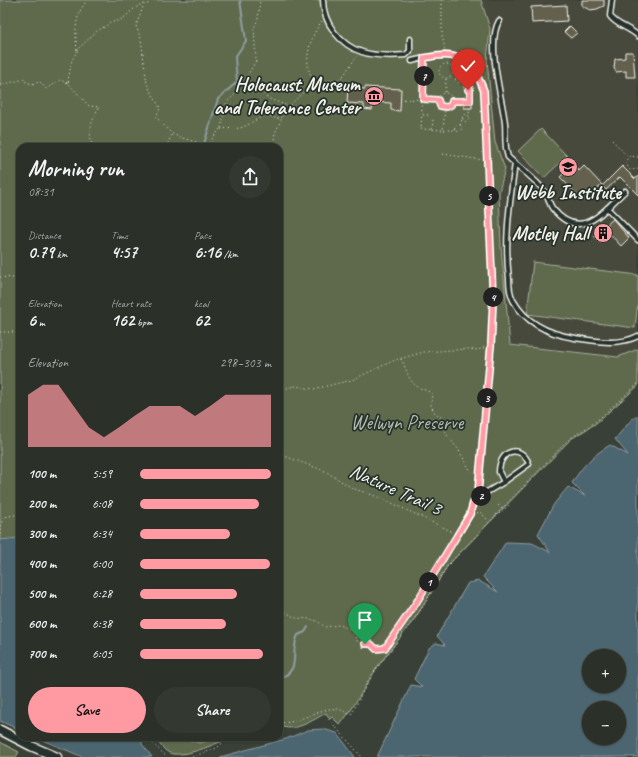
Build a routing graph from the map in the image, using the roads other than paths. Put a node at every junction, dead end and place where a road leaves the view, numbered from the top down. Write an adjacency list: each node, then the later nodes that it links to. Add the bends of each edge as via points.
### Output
1 (323, 0): 5 (lane, via 329,26 339,37 360,52 406,56 410,51)
2 (612, 0): 4 (lane, via 610,16 615,23 628,28)
3 (499, 21): 7 (lane, via 495,34 496,72 505,123 506,151)
4 (638, 36)
5 (410, 39)
6 (412, 61): 13 (lane, via 446,54 468,63 484,91 493,300 478,492)
7 (514, 163): 9 (lane, via 546,193 552,208 568,222 589,223); 11 (lane, via 506,244 512,298 519,311 545,331 563,336 610,342 630,340)
8 (625, 191): 9 (lane)
9 (607, 208): 10 (lane)
10 (638, 240)
11 (638, 336)
12 (504, 482): 12 (lane, via 529,464 521,452 507,453 502,458 498,472); 13 (lane)
13 (482, 495): 14 (lane, Nature Trail 3, via 473,503 470,514)
14 (458, 534)
15 (0, 730): 16 (street)
16 (16, 738)
17 (21, 741): 18 (street)
18 (56, 757)

